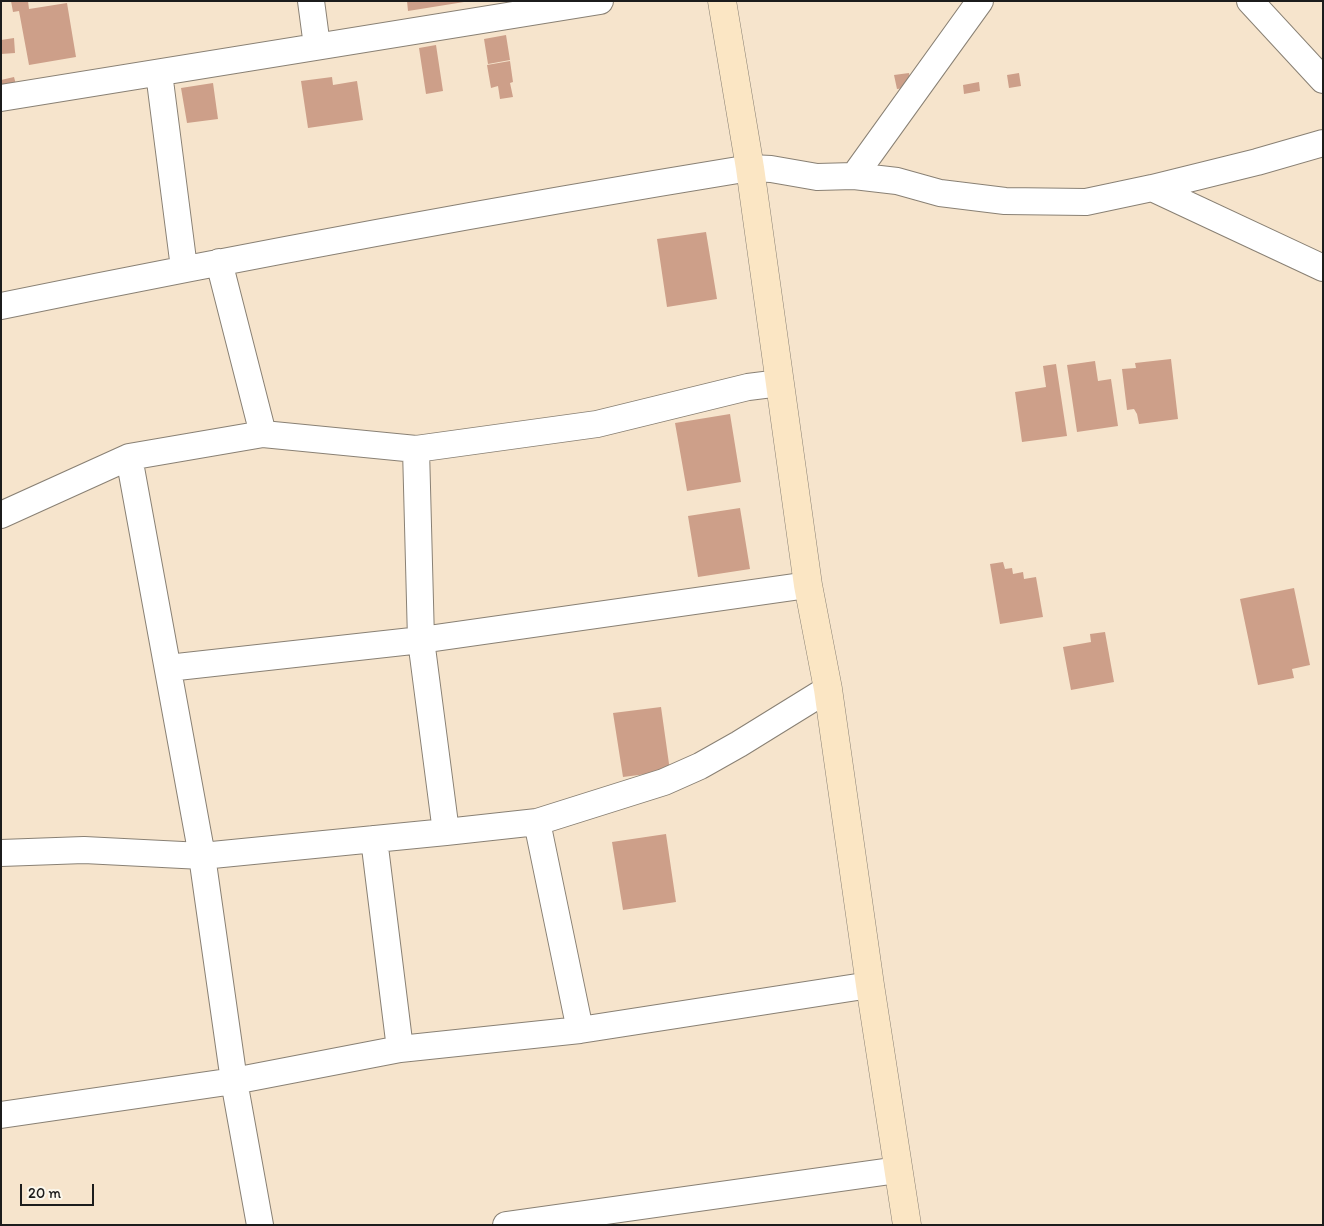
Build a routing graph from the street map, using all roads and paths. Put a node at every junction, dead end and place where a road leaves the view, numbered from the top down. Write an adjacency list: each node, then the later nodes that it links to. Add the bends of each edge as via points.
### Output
1 (311, 1): 6 (street)
2 (600, 1): 6 (street)
3 (722, 1): 11 (street)
4 (980, 1): 12 (street)
5 (1250, 1): 8 (street)
6 (317, 46): 7 (street)
7 (159, 73): 9 (street); 15 (street)
8 (1323, 80)
9 (1, 98)
10 (1323, 143): 13 (street)
11 (750, 168): 12 (street, via 817,177); 14 (street); 18 (street)
12 (854, 176): 13 (street, via 897,181 940,193 1005,201 1086,202)
13 (1152, 188): 16 (street)
14 (219, 262): 15 (street); 19 (street)
15 (184, 268): 17 (street)
16 (1323, 268)
17 (1, 306)
18 (780, 383): 20 (street, via 597,424); 23 (street)
19 (263, 434): 20 (street); 21 (street)
20 (416, 449): 24 (street)
21 (128, 457): 22 (street); 25 (street)
22 (1, 515)
23 (808, 585): 24 (street); 26 (street)
24 (421, 640): 25 (street); 28 (street)
25 (168, 668): 31 (street)
26 (828, 689): 27 (street, via 700,766 664,782); 32 (street)
27 (537, 822): 28 (street); 33 (street)
28 (446, 832): 29 (street)
29 (374, 839): 31 (street); 34 (street)
30 (1, 853): 31 (street, via 84,850)
31 (202, 856): 35 (street)
32 (870, 985): 33 (street); 37 (street)
33 (580, 1030): 34 (street)
34 (400, 1049): 35 (street)
35 (234, 1081): 36 (street); 38 (street)
36 (1, 1115)
37 (898, 1170): 39 (street); 40 (street)
38 (260, 1225)
39 (506, 1225)
40 (907, 1225)

